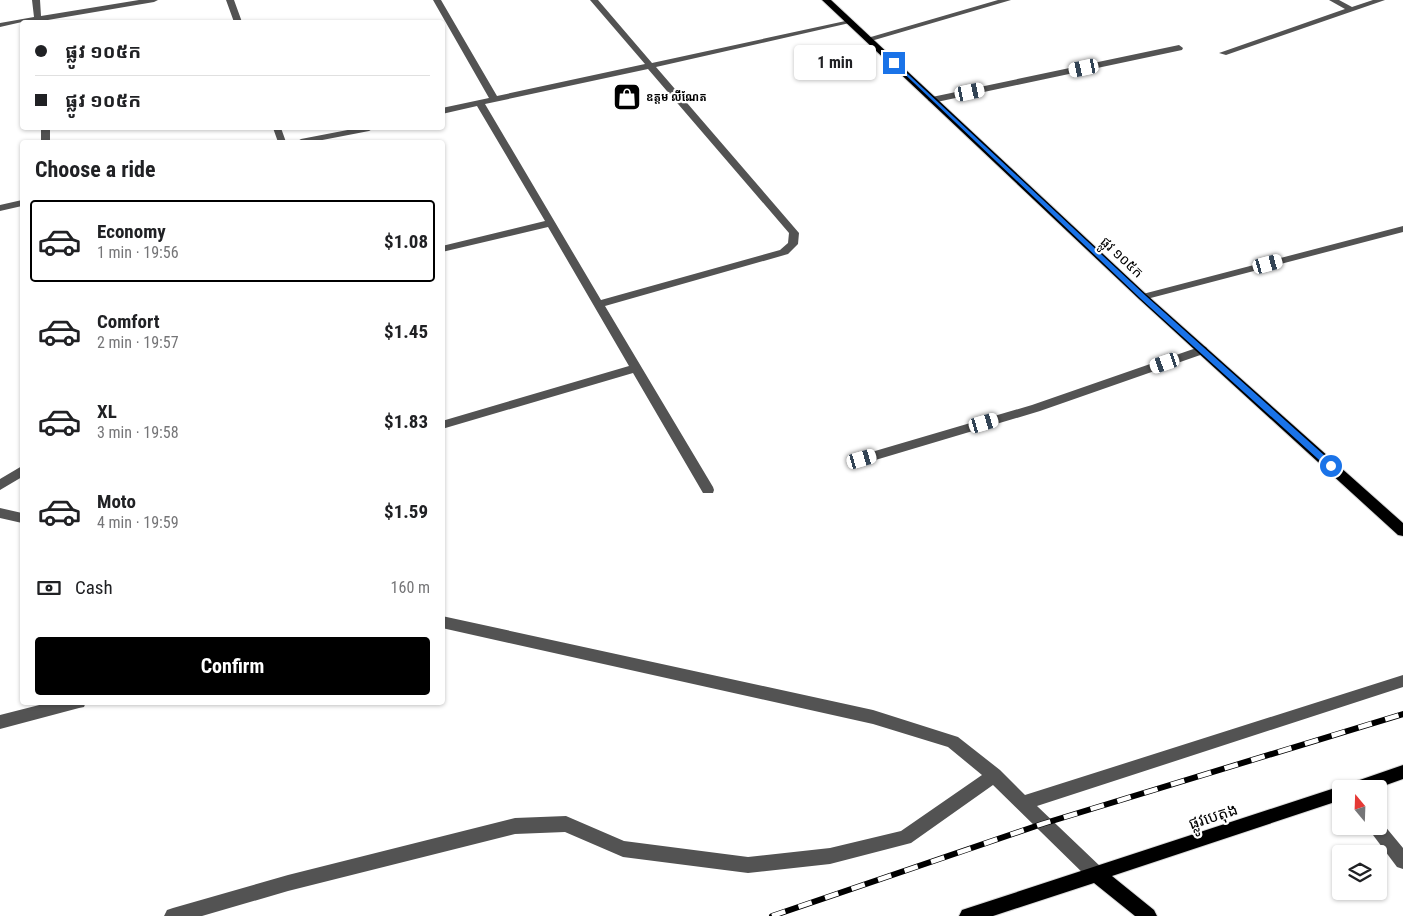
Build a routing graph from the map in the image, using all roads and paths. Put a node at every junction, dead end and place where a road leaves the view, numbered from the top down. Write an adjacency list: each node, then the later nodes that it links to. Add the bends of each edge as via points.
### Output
1 (36, 0): 11 (street)
2 (154, 0): 12 (street)
3 (230, 0): 13 (street)
4 (437, 0): 21 (street)
5 (594, 0): 20 (street)
6 (826, 0): 14 (main road, ផ្លូវ ១០៥ក)
7 (1007, 0): 17 (street)
8 (1333, 0): 10 (street)
9 (1381, 0): 10 (street)
10 (1352, 10): 19 (street)
11 (37, 20)
12 (43, 20)
13 (237, 20)
14 (850, 22): 17 (main road, ផ្លូវ ១០៥ក); 20 (street)
15 (20, 23): 16 (street)
16 (0, 25)
17 (868, 39): 22 (main road, ផ្លូវ ១០៥ក)
18 (1179, 48): 22 (street)
19 (1223, 53)
20 (649, 66): 21 (street); 33 (street, via 794,233 793,244 784,252)
21 (495, 100): 23 (street)
22 (932, 100): 32 (main road, ផ្លូវ ១០៥ក)
23 (480, 103): 24 (street); 29 (street)
24 (445, 110)
25 (359, 130): 26 (street)
26 (311, 140)
27 (20, 203): 28 (street)
28 (0, 208)
29 (550, 223): 31 (street); 33 (street)
30 (1403, 229): 32 (street)
31 (445, 248)
32 (1144, 298): 34 (main road, ផ្លូវ ១០៥ក)
33 (598, 304): 35 (street)
34 (1202, 350): 37 (street, via 1036,408); 43 (main road, ផ្លូវ ១០៥ក)
35 (636, 368): 36 (street); 40 (street)
36 (445, 424)
37 (862, 459)
38 (20, 472): 39 (street)
39 (0, 485)
40 (708, 490)
41 (0, 513): 42 (street)
42 (20, 518)
43 (1403, 531)
44 (445, 623): 49 (street, via 873,718 952,742)
45 (1403, 681): 52 (street)
46 (67, 705): 47 (street)
47 (0, 722)
48 (1403, 772): 50 (main road)
49 (994, 775): 52 (street); 56 (street, via 905,838 830,856 748,865 623,849 566,824 516,826 288,883)
50 (1380, 780)
51 (1332, 796): 55 (main road, ផ្លូវបេតុង)
52 (1022, 803): 55 (street)
53 (1383, 835): 54 (street)
54 (1403, 861)
55 (1096, 874): 57 (main road, ផ្លូវបេតុង); 58 (main road)
56 (174, 916)
57 (968, 916)
58 (1148, 916)

